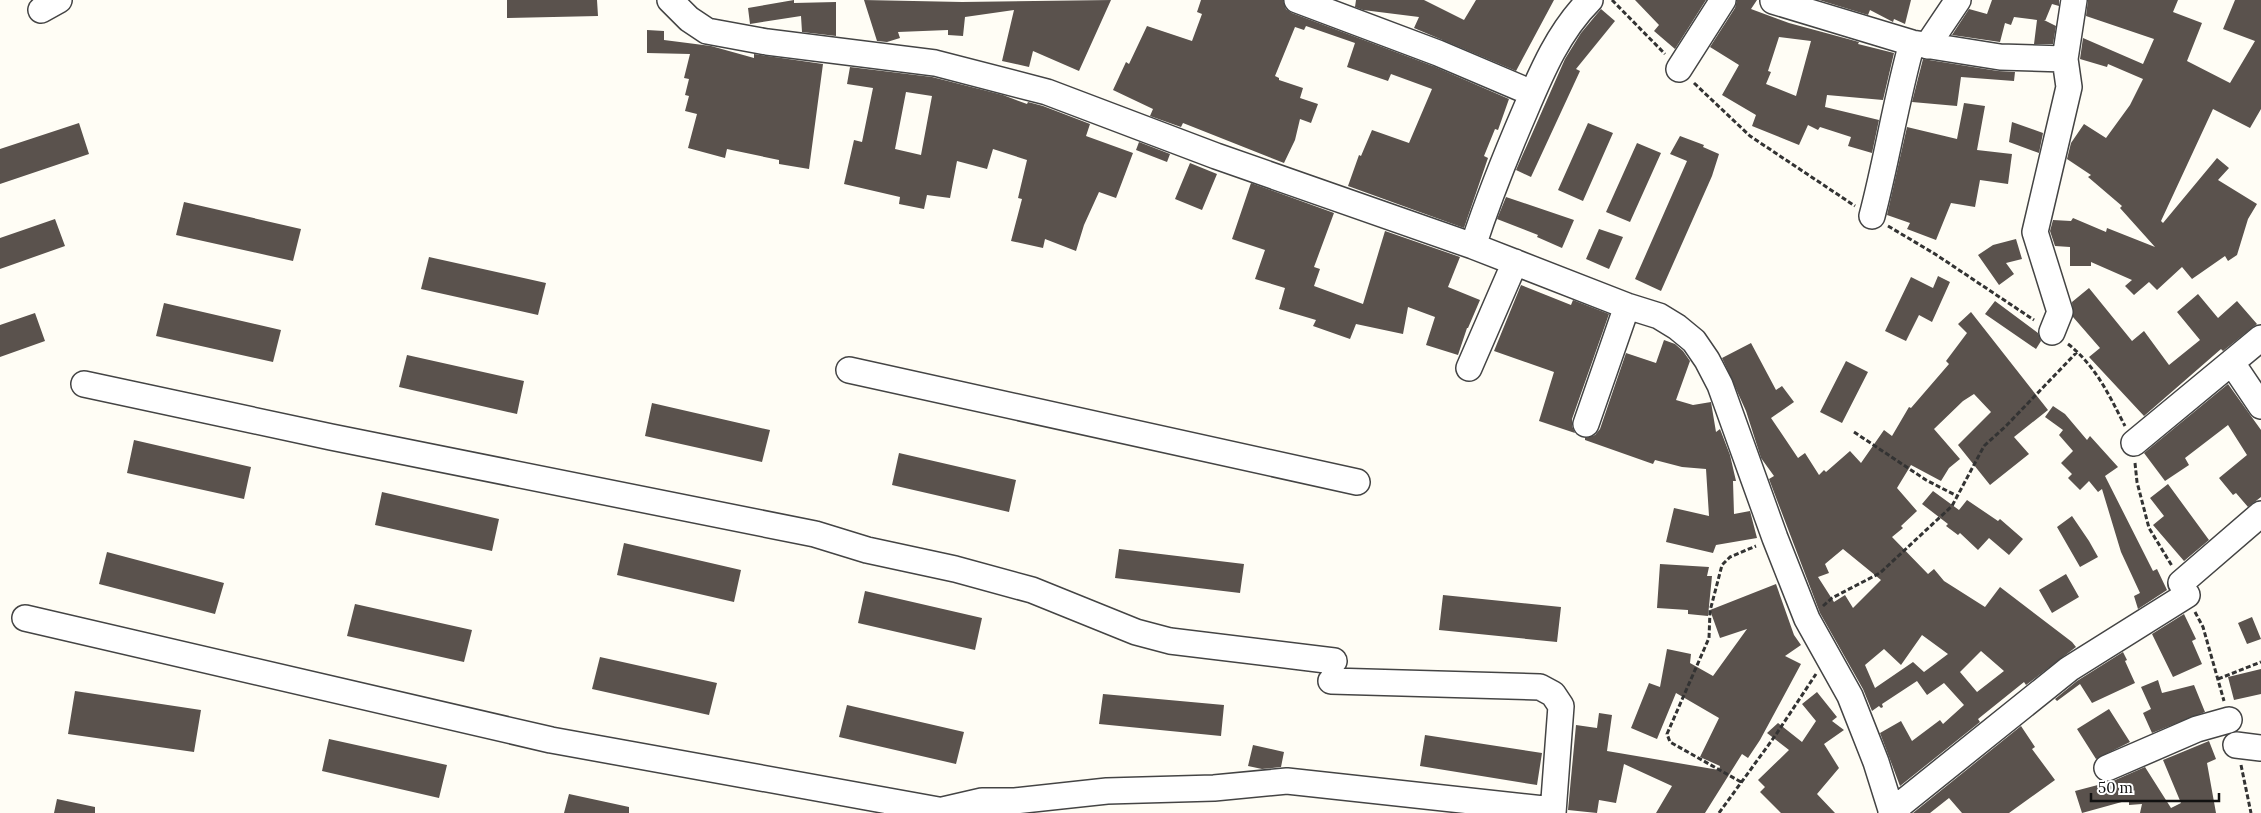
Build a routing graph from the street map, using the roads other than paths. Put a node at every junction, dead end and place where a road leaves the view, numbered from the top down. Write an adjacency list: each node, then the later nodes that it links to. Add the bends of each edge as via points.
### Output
1 (670, 0): 13 (street, via 707,31 767,42 935,63 1048,92 1216,156)
2 (1298, 0): 11 (street)
3 (1590, 0): 11 (street, via 1555,45)
4 (1723, 0): 10 (street)
5 (1958, 0): 8 (street)
6 (2074, 0): 9 (street)
7 (1773, 1): 8 (street)
8 (1920, 45): 9 (street, via 2000,57); 12 (street, via 1900,85)
9 (2065, 59): 16 (street, via 2069,87 2035,232 2060,312)
10 (1679, 69)
11 (1532, 93): 13 (street, via 1495,180)
12 (1872, 216)
13 (1473, 246): 14 (street)
14 (1516, 262): 15 (street); 19 (street)
15 (1627, 306): 23 (street); 34 (street, via 1659,316 1677,326 1694,341 1707,360 1720,385 1774,538 1807,619 1850,696)
16 (2052, 332)
17 (2261, 338): 18 (street)
18 (2232, 363): 22 (street); 24 (street)
19 (1469, 368)
20 (849, 370): 25 (street)
21 (84, 384): 33 (street, via 332,438 815,534 1032,590 1136,632 1170,641 1332,671 1540,686 1561,706)
22 (2261, 406)
23 (1586, 424)
24 (2134, 444)
25 (1357, 482)
26 (2261, 514): 34 (street, via 2184,589 2069,669)
27 (26, 618): 32 (street, via 551,740)
28 (2229, 720): 31 (street)
29 (2236, 745): 30 (street)
30 (2261, 748)
31 (2107, 768)
32 (949, 811): 33 (street, via 982,801 1287,781)
33 (1553, 812)
34 (1892, 813)

